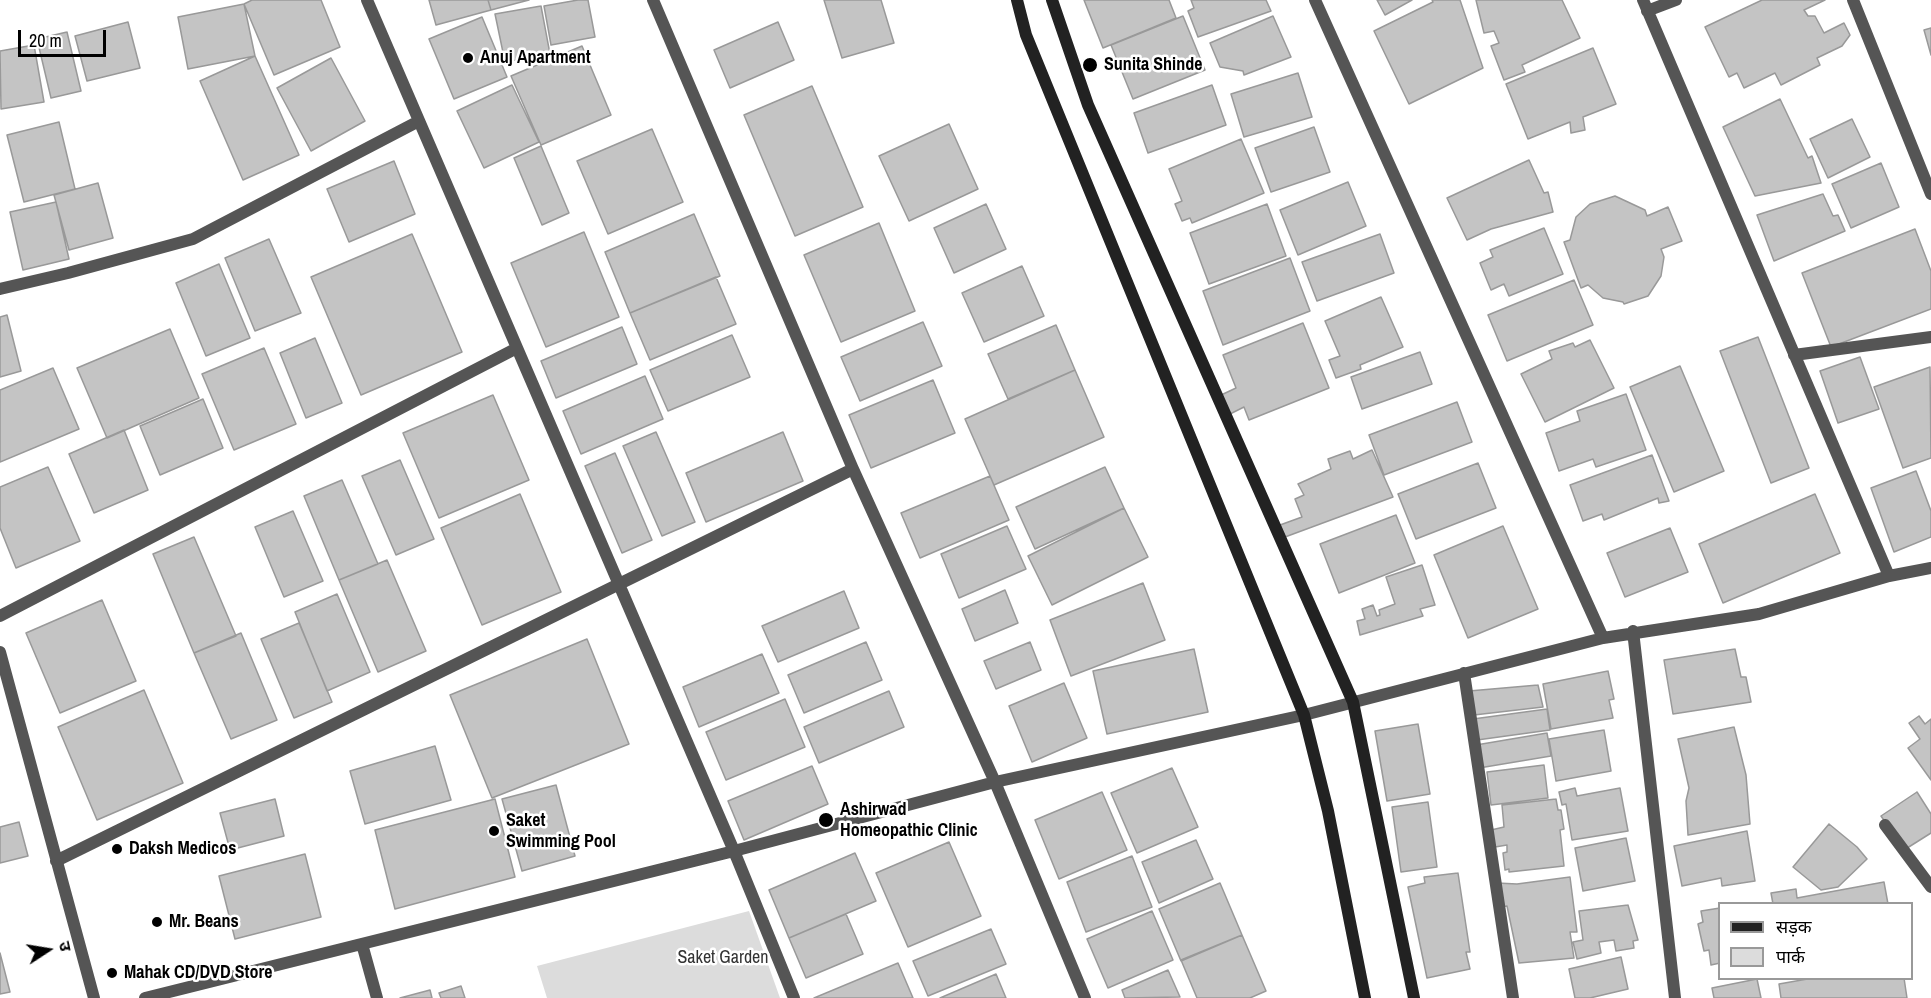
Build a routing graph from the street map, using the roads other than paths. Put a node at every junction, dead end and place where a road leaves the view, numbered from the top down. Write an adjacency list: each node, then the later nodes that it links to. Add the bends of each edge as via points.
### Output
1 (367, 0): 9 (street)
2 (653, 0): 15 (street)
3 (1017, 0): 25 (street, via 1026,34)
4 (1052, 0): 24 (street, via 1088,105)
5 (1315, 0): 21 (street)
6 (1676, 0): 8 (street)
7 (1852, 0): 10 (street)
8 (1645, 6): 14 (street)
9 (418, 121): 11 (street, via 192,239); 13 (street)
10 (1931, 194)
11 (0, 289)
12 (1931, 337): 14 (street)
13 (517, 348): 18 (street); 19 (street)
14 (1794, 355): 17 (street)
15 (853, 469): 18 (street); 26 (street)
16 (1931, 568): 17 (street)
17 (1889, 576): 20 (street, via 1759,614)
18 (619, 585): 28 (street); 29 (street)
19 (0, 616)
20 (1634, 631): 21 (street); 40 (street)
21 (1603, 638): 23 (street)
22 (0, 652): 29 (street)
23 (1464, 673): 24 (street); 39 (street)
24 (1353, 702): 25 (street); 38 (street)
25 (1304, 715): 26 (street); 37 (street, via 1328,811)
26 (995, 782): 28 (street); 36 (street)
27 (1885, 825): 30 (street)
28 (734, 851): 31 (street); 35 (street)
29 (56, 861): 32 (street)
30 (1931, 887)
31 (362, 944): 33 (street); 34 (street)
32 (94, 998)
33 (145, 998)
34 (377, 998)
35 (794, 998)
36 (1086, 998)
37 (1365, 998)
38 (1414, 998)
39 (1512, 998)
40 (1675, 998)

